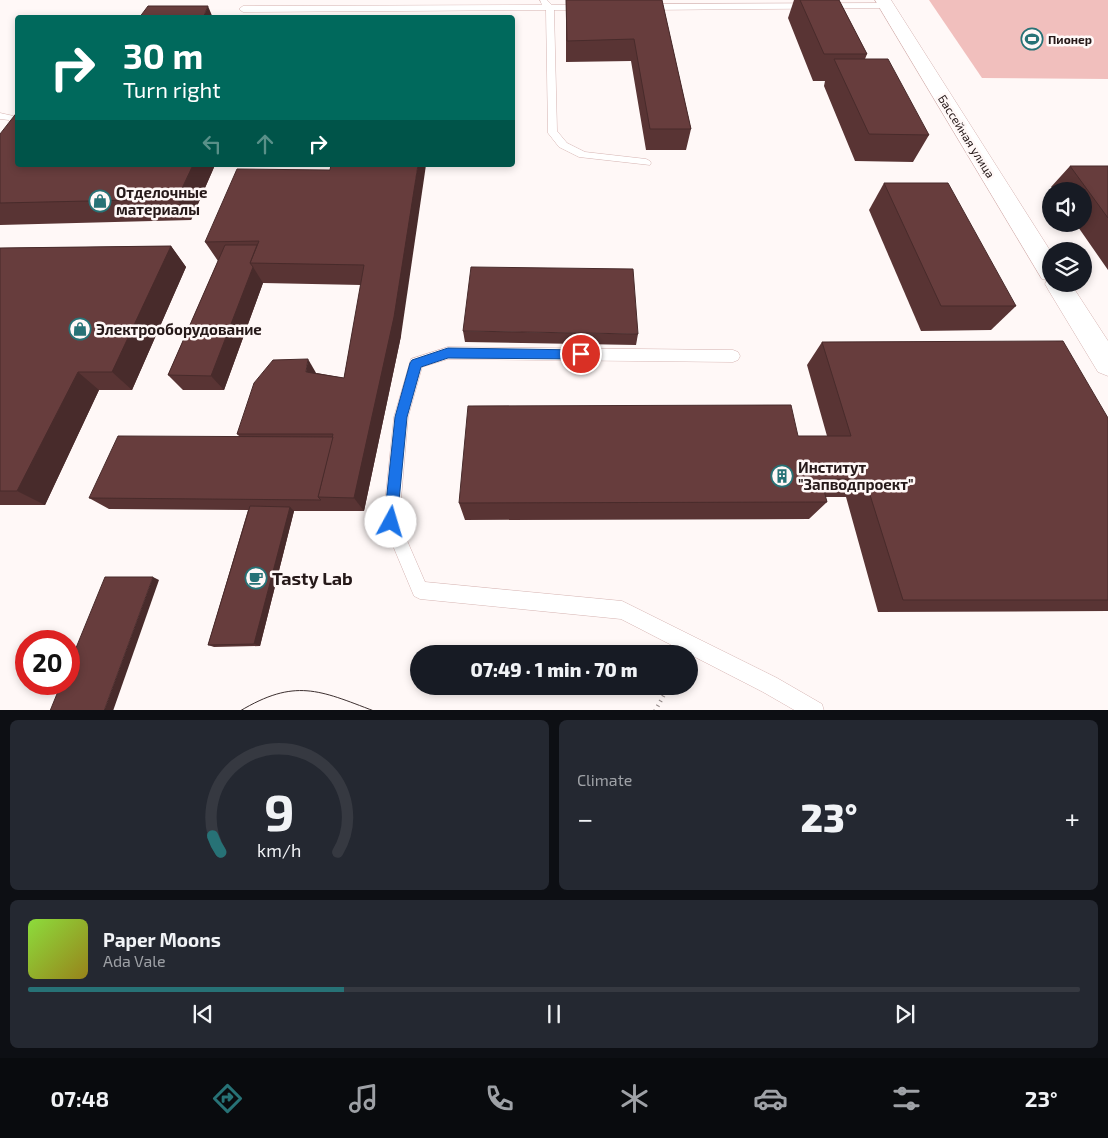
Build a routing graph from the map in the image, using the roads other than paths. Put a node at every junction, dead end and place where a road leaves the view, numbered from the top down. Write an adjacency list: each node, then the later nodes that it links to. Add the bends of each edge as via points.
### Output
1 (541, 0): 3 (lane)
2 (884, 3): 5 (lane); 14 (street, Бассейная улица)
3 (550, 7): 4 (lane); 6 (lane); 13 (lane, via 552,131 563,146 583,155)
4 (590, 7)
5 (639, 7)
6 (336, 8): 7 (lane); 8 (lane)
7 (243, 9)
8 (334, 15)
9 (0, 116): 10 (lane, via 13,118)
10 (15, 122)
11 (15, 125): 12 (lane)
12 (0, 146)
13 (646, 163)
14 (1042, 258)
15 (1063, 292): 17 (street)
16 (733, 356): 18 (lane, via 448,353 416,363 401,417 391,522 420,590 622,610)
17 (1108, 364)
18 (815, 710)

